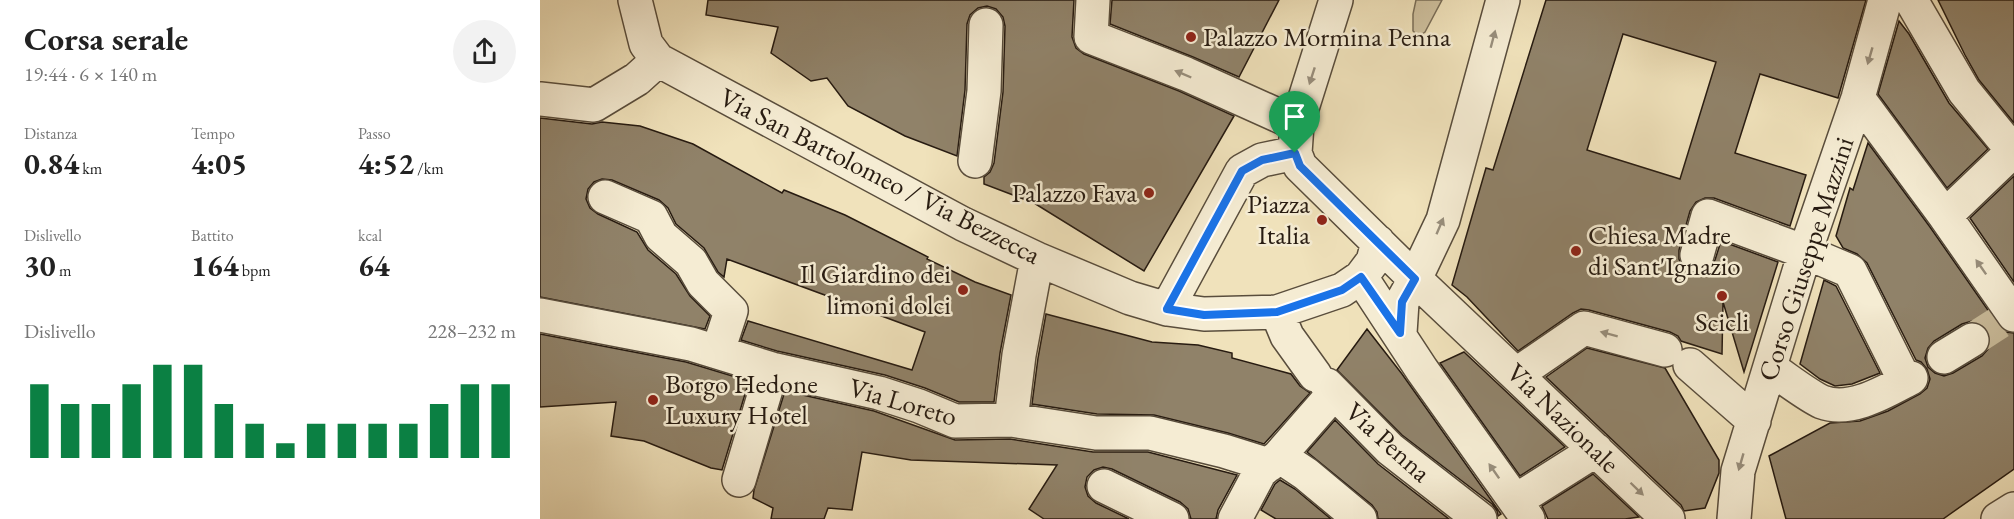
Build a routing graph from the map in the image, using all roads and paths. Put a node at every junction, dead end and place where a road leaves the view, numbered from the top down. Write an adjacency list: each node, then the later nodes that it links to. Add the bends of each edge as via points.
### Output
1 (635, 0): 8 (street, via 646,44)
2 (1336, 0): 11 (street, one-way to 11)
3 (1503, 0): 20 (street, one-way to 3, via 1443,220)
4 (1885, 0): 9 (street, Corso Giuseppe Mazzini, one-way to 9)
5 (1911, 0): 14 (street, via 1964,91 2013,151)
6 (1093, 8): 11 (street, one-way to 6, via 1236,98 1091,37)
7 (986, 25): 12 (street, via 984,92)
8 (658, 60): 10 (street, via 637,79 594,105); 18 (street, Via San Bartolomeo / Via Bezzecca, via 963,224)
9 (1858, 98): 14 (street); 16 (street, Corso Giuseppe Mazzini)
10 (540, 99)
11 (1296, 138): 15 (street, via 1300,166); 21 (street, via 1242,171)
12 (975, 161)
13 (605, 197): 27 (street, via 651,218 662,236 691,262 703,283 731,310)
14 (1945, 216): 24 (street, one-way to 14)
15 (1378, 242): 19 (street, via 1373,261); 20 (street)
16 (1805, 252): 17 (street, via 1708,216); 29 (street, Corso Giuseppe Mazzini); 29 (street, via 1850,271 1908,379 1847,405 1822,402)
17 (1696, 255)
18 (1037, 259): 21 (street, Via San Bartolomeo / Via Bezzecca, via 1130,298); 33 (street, via 1018,355)
19 (1361, 277): 22 (street, Via San Bartolomeo / Via Bezzecca, via 1342,290); 25 (street)
20 (1415, 279): 25 (street, via 1402,302); 31 (street, Via Nazionale)
21 (1167, 309): 22 (street, Via San Bartolomeo / Via Bezzecca, via 1204,315)
22 (1277, 312): 32 (street, Via Penna, via 1287,336)
23 (540, 315): 27 (street, Via Loreto)
24 (2009, 317)
25 (1400, 333): 39 (street, one-way to 25, via 1422,370)
26 (1971, 340): 28 (street)
27 (718, 351): 30 (street, Via Loreto)
28 (1944, 357)
29 (1770, 368): 34 (street, Corso Giuseppe Mazzini)
30 (772, 369): 33 (street, Via Loreto, via 879,393 955,422); 37 (street)
31 (1517, 375): 34 (street, one-way to 31, via 1678,357 1584,327); 35 (street, Via Nazionale)
32 (1325, 384): 36 (street); 44 (street, Via Penna, via 1390,449)
33 (1011, 420): 36 (street, Via Loreto, via 1096,433 1150,433)
34 (1754, 421): 46 (street, Corso Giuseppe Mazzini, one-way to 46, via 1738,471)
35 (1596, 450): 39 (street); 45 (street, Via Nazionale, one-way to 45)
36 (1274, 460): 41 (street, Via Loreto, via 1306,474); 43 (street, via 1260,472)
37 (739, 480)
38 (1104, 486): 42 (street)
39 (1528, 506)
40 (2014, 509): 47 (street)
41 (1356, 518)
42 (1172, 519)
43 (1235, 519)
44 (1480, 519)
45 (1668, 519)
46 (1734, 519)
47 (1998, 519)

